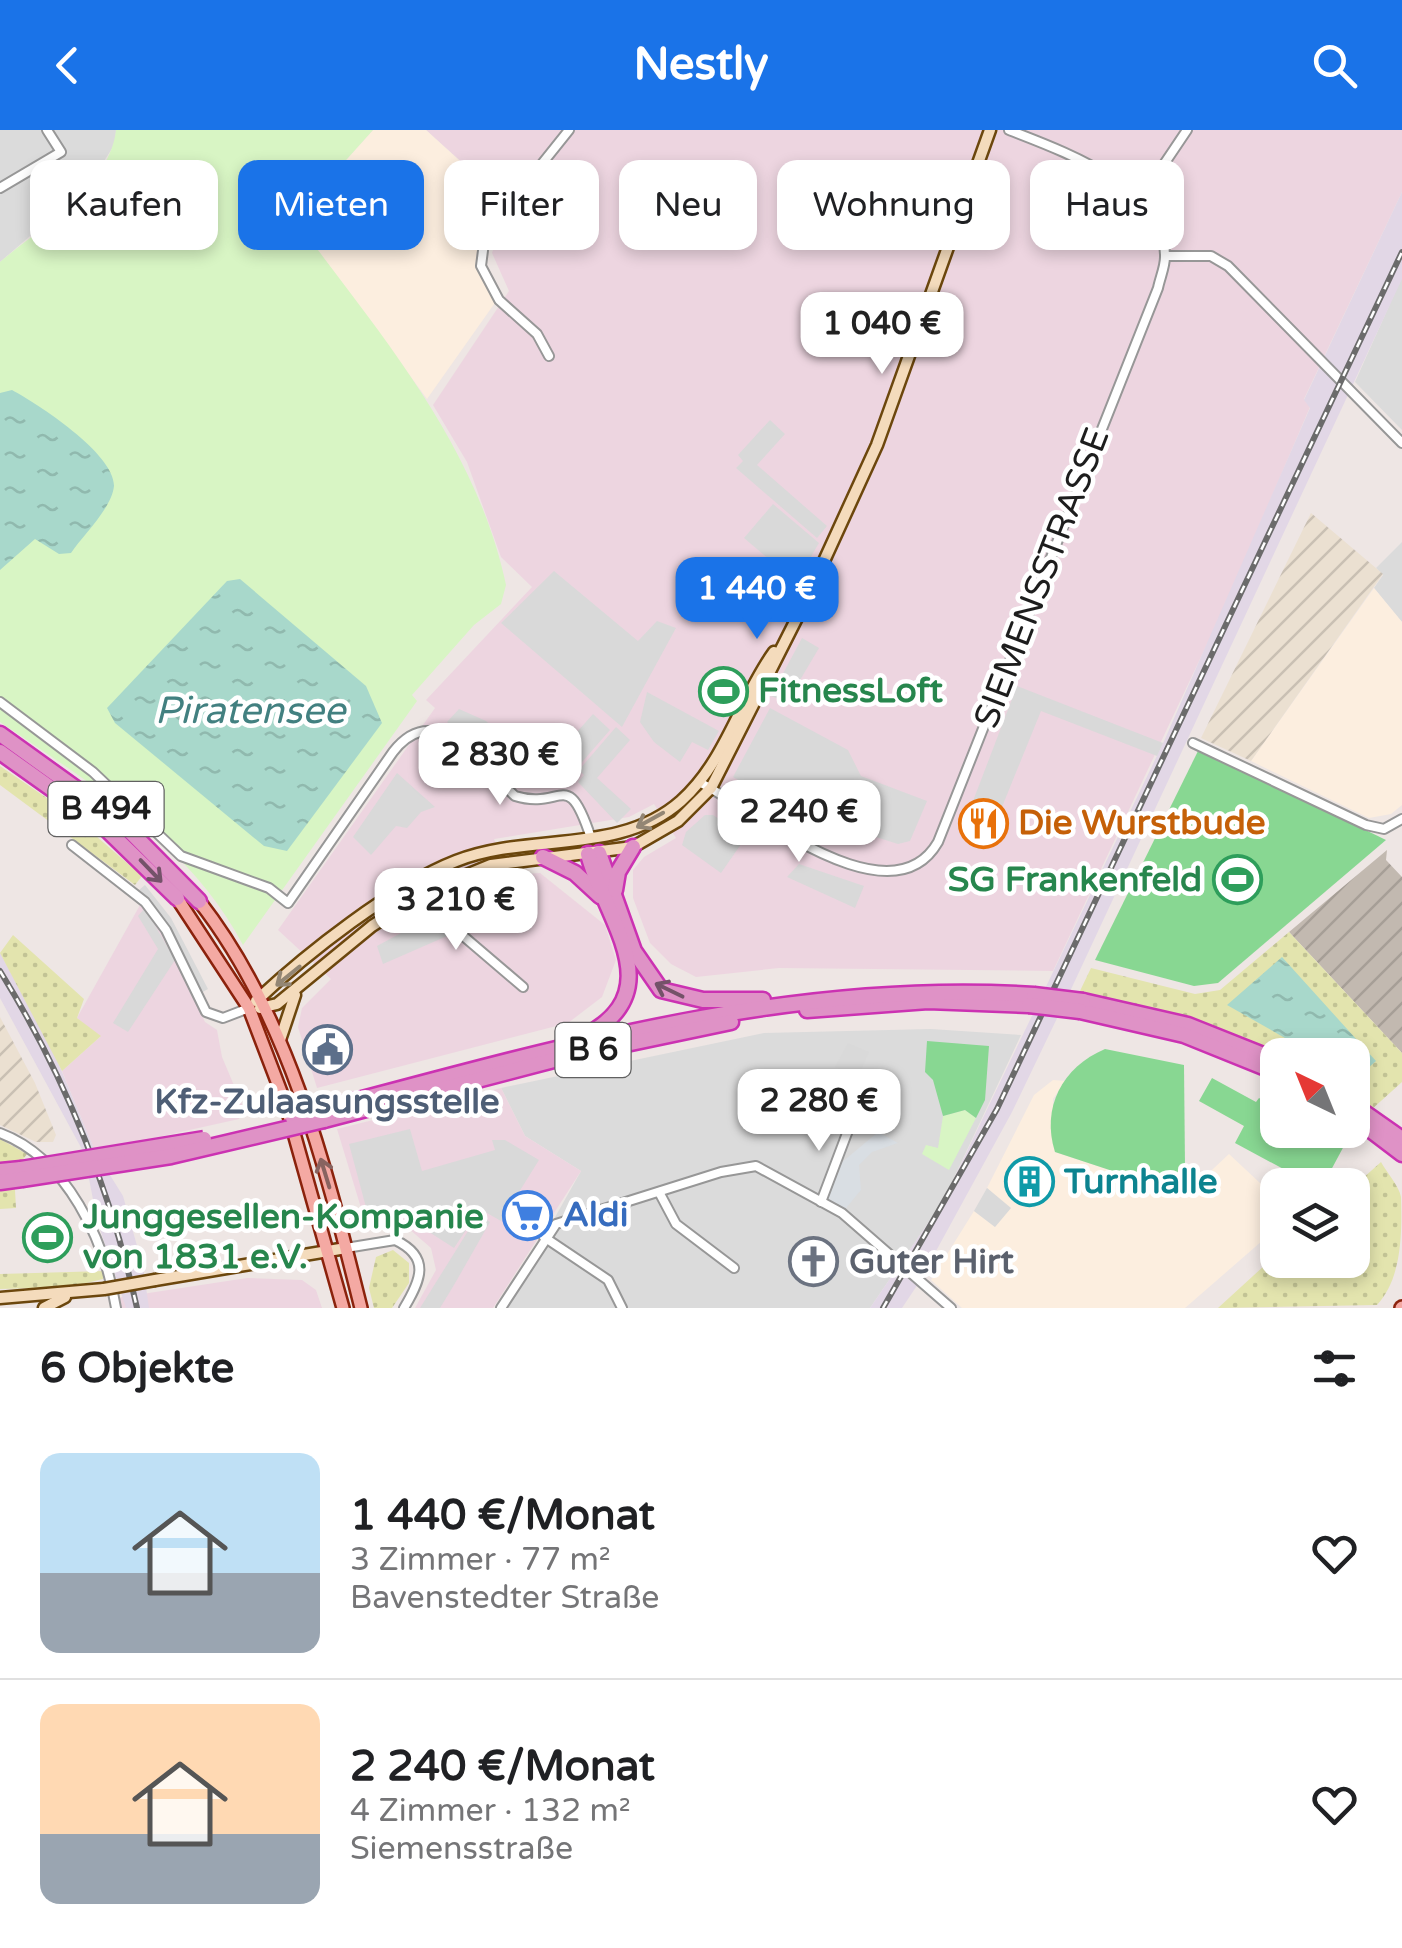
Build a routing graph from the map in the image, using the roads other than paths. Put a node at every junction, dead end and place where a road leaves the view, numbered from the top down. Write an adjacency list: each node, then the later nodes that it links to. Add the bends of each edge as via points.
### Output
1 (46, 130): 8 (street, via 61,152)
2 (570, 130): 11 (street, via 484,235 480,266 498,300 537,334)
3 (990, 130): 13 (street, via 884,430)
4 (1009, 130): 6 (street)
5 (1188, 130): 7 (street)
6 (1085, 160)
7 (1168, 160)
8 (0, 188)
9 (1164, 250): 10 (street)
10 (1165, 256): 12 (street, via 1211,256 1228,266); 19 (street, SIEMENSSTRASSE, via 1158,288 928,860 908,870 861,867 801,845)
11 (549, 356)
12 (1402, 443)
13 (789, 632): 18 (street); 19 (street)
14 (0, 702): 21 (street, via 93,772 181,856 269,888 288,903 393,752 425,728 443,732 515,796 572,797)
15 (0, 734): 29 (highway, B 494, via 117,818)
16 (1194, 743): 20 (street, via 1366,824 1384,829)
17 (0, 752): 27 (highway, B 494, one-way to 27, via 101,824)
18 (699, 782): 19 (street, SIEMENSSTRASSE); 21 (street, one-way to 21, via 656,819)
19 (711, 788): 23 (street, via 678,821)
20 (1402, 818)
21 (591, 838): 24 (street); 34 (street, one-way to 34, via 487,852 418,879 364,914)
22 (72, 845): 36 (street, via 145,902 206,1012 224,1018)
23 (633, 847): 24 (street); 28 (highway)
24 (594, 854): 25 (street); 28 (highway)
25 (543, 857): 26 (street, via 490,865); 28 (highway)
26 (424, 892): 30 (street, via 448,923); 31 (street, via 372,926)
27 (177, 898): 36 (main road, B 494)
28 (610, 898): 32 (highway, one-way to 28, via 722,1002 662,990 640,964); 37 (highway, via 629,990 611,1021)
29 (199, 901): 34 (main road, B 494)
30 (523, 986)
31 (301, 988): 34 (street); 38 (street, via 286,1012)
32 (834, 997): 33 (highway, B 6); 37 (highway, B 6)
33 (867, 999): 35 (highway, B 6, bridge); 41 (highway, B 6, via 624,1042)
34 (262, 1002): 36 (street); 38 (main road, B 494)
35 (1082, 1006): 39 (highway, B 6, via 1188,1025); 40 (highway, B 6)
36 (249, 1008): 55 (main road, B 494)
37 (567, 1045): 41 (highway, B 6)
38 (279, 1046): 54 (main road, B 494, one-way to 38)
39 (1260, 1054)
40 (1260, 1066)
41 (322, 1115): 49 (highway, B 6, bridge)
42 (1370, 1117): 46 (highway)
43 (852, 1120): 52 (street)
44 (1370, 1130): 47 (highway)
45 (0, 1132): 60 (street, via 37,1153 59,1177 102,1253)
46 (1402, 1139)
47 (1402, 1154)
48 (0, 1171): 49 (highway, B 6)
49 (21, 1174): 50 (highway, B 6)
50 (0, 1182)
51 (659, 1192): 52 (street, via 756,1166); 53 (street, via 564,1219); 56 (street, via 676,1224)
52 (821, 1202): 66 (street)
53 (544, 1237): 64 (street); 65 (street, via 608,1280)
54 (346, 1248): 55 (street); 62 (main road); 63 (street, via 394,1240 416,1255 420,1282)
55 (328, 1251): 57 (street, bridge); 61 (main road)
56 (734, 1268)
57 (70, 1295): 58 (street); 59 (street)
58 (0, 1298)
59 (44, 1308)
60 (116, 1308)
61 (344, 1308)
62 (362, 1308)
63 (404, 1308)
64 (501, 1308)
65 (622, 1308)
66 (951, 1308)

